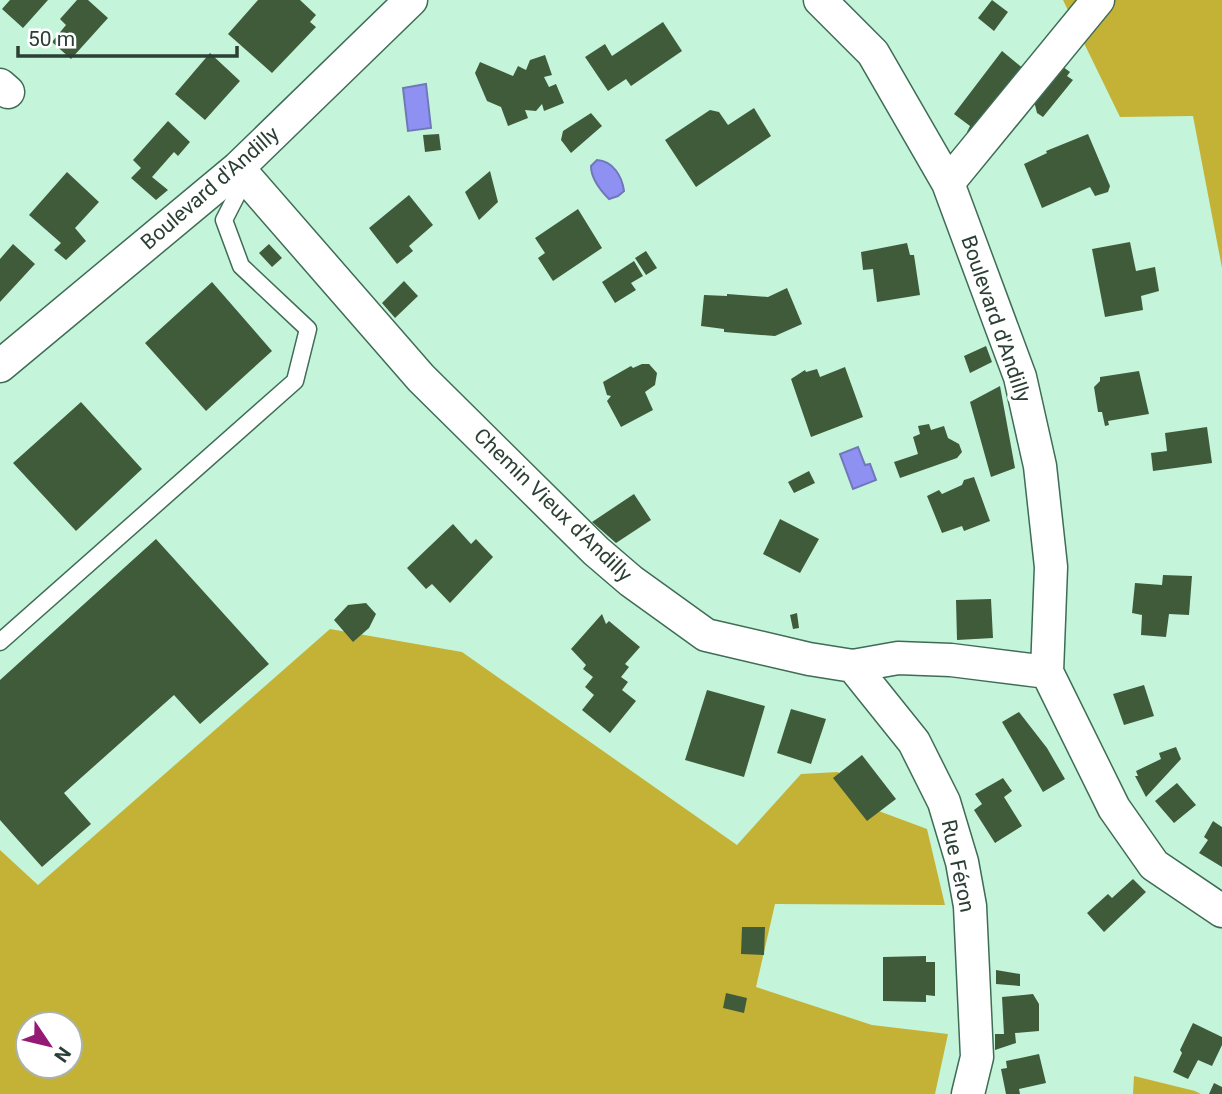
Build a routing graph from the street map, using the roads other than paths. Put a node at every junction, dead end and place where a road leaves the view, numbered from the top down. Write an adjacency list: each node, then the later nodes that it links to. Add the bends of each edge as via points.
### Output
1 (411, 0): 4 (street, Boulevard d'Andilly)
2 (820, 0): 5 (street, Boulevard d'Andilly, via 873,53)
3 (1097, 0): 5 (street)
4 (242, 173): 6 (street, Boulevard d'Andilly); 7 (lane, via 224,220 242,266 308,329 295,381); 8 (street, Chemin Vieux d'Andilly, via 421,378 631,581 706,635)
5 (948, 183): 9 (street, Boulevard d'Andilly, via 1020,377 1040,466 1051,567)
6 (0, 366)
7 (0, 642)
8 (853, 666): 9 (street, Chemin Vieux d'Andilly, via 898,658); 11 (street, Rue Féron, via 914,742 944,802 962,862 970,905 977,1057)
9 (1047, 672): 10 (street, Boulevard d'Andilly, via 1114,808 1154,866)
10 (1222, 911)
11 (968, 1094)

